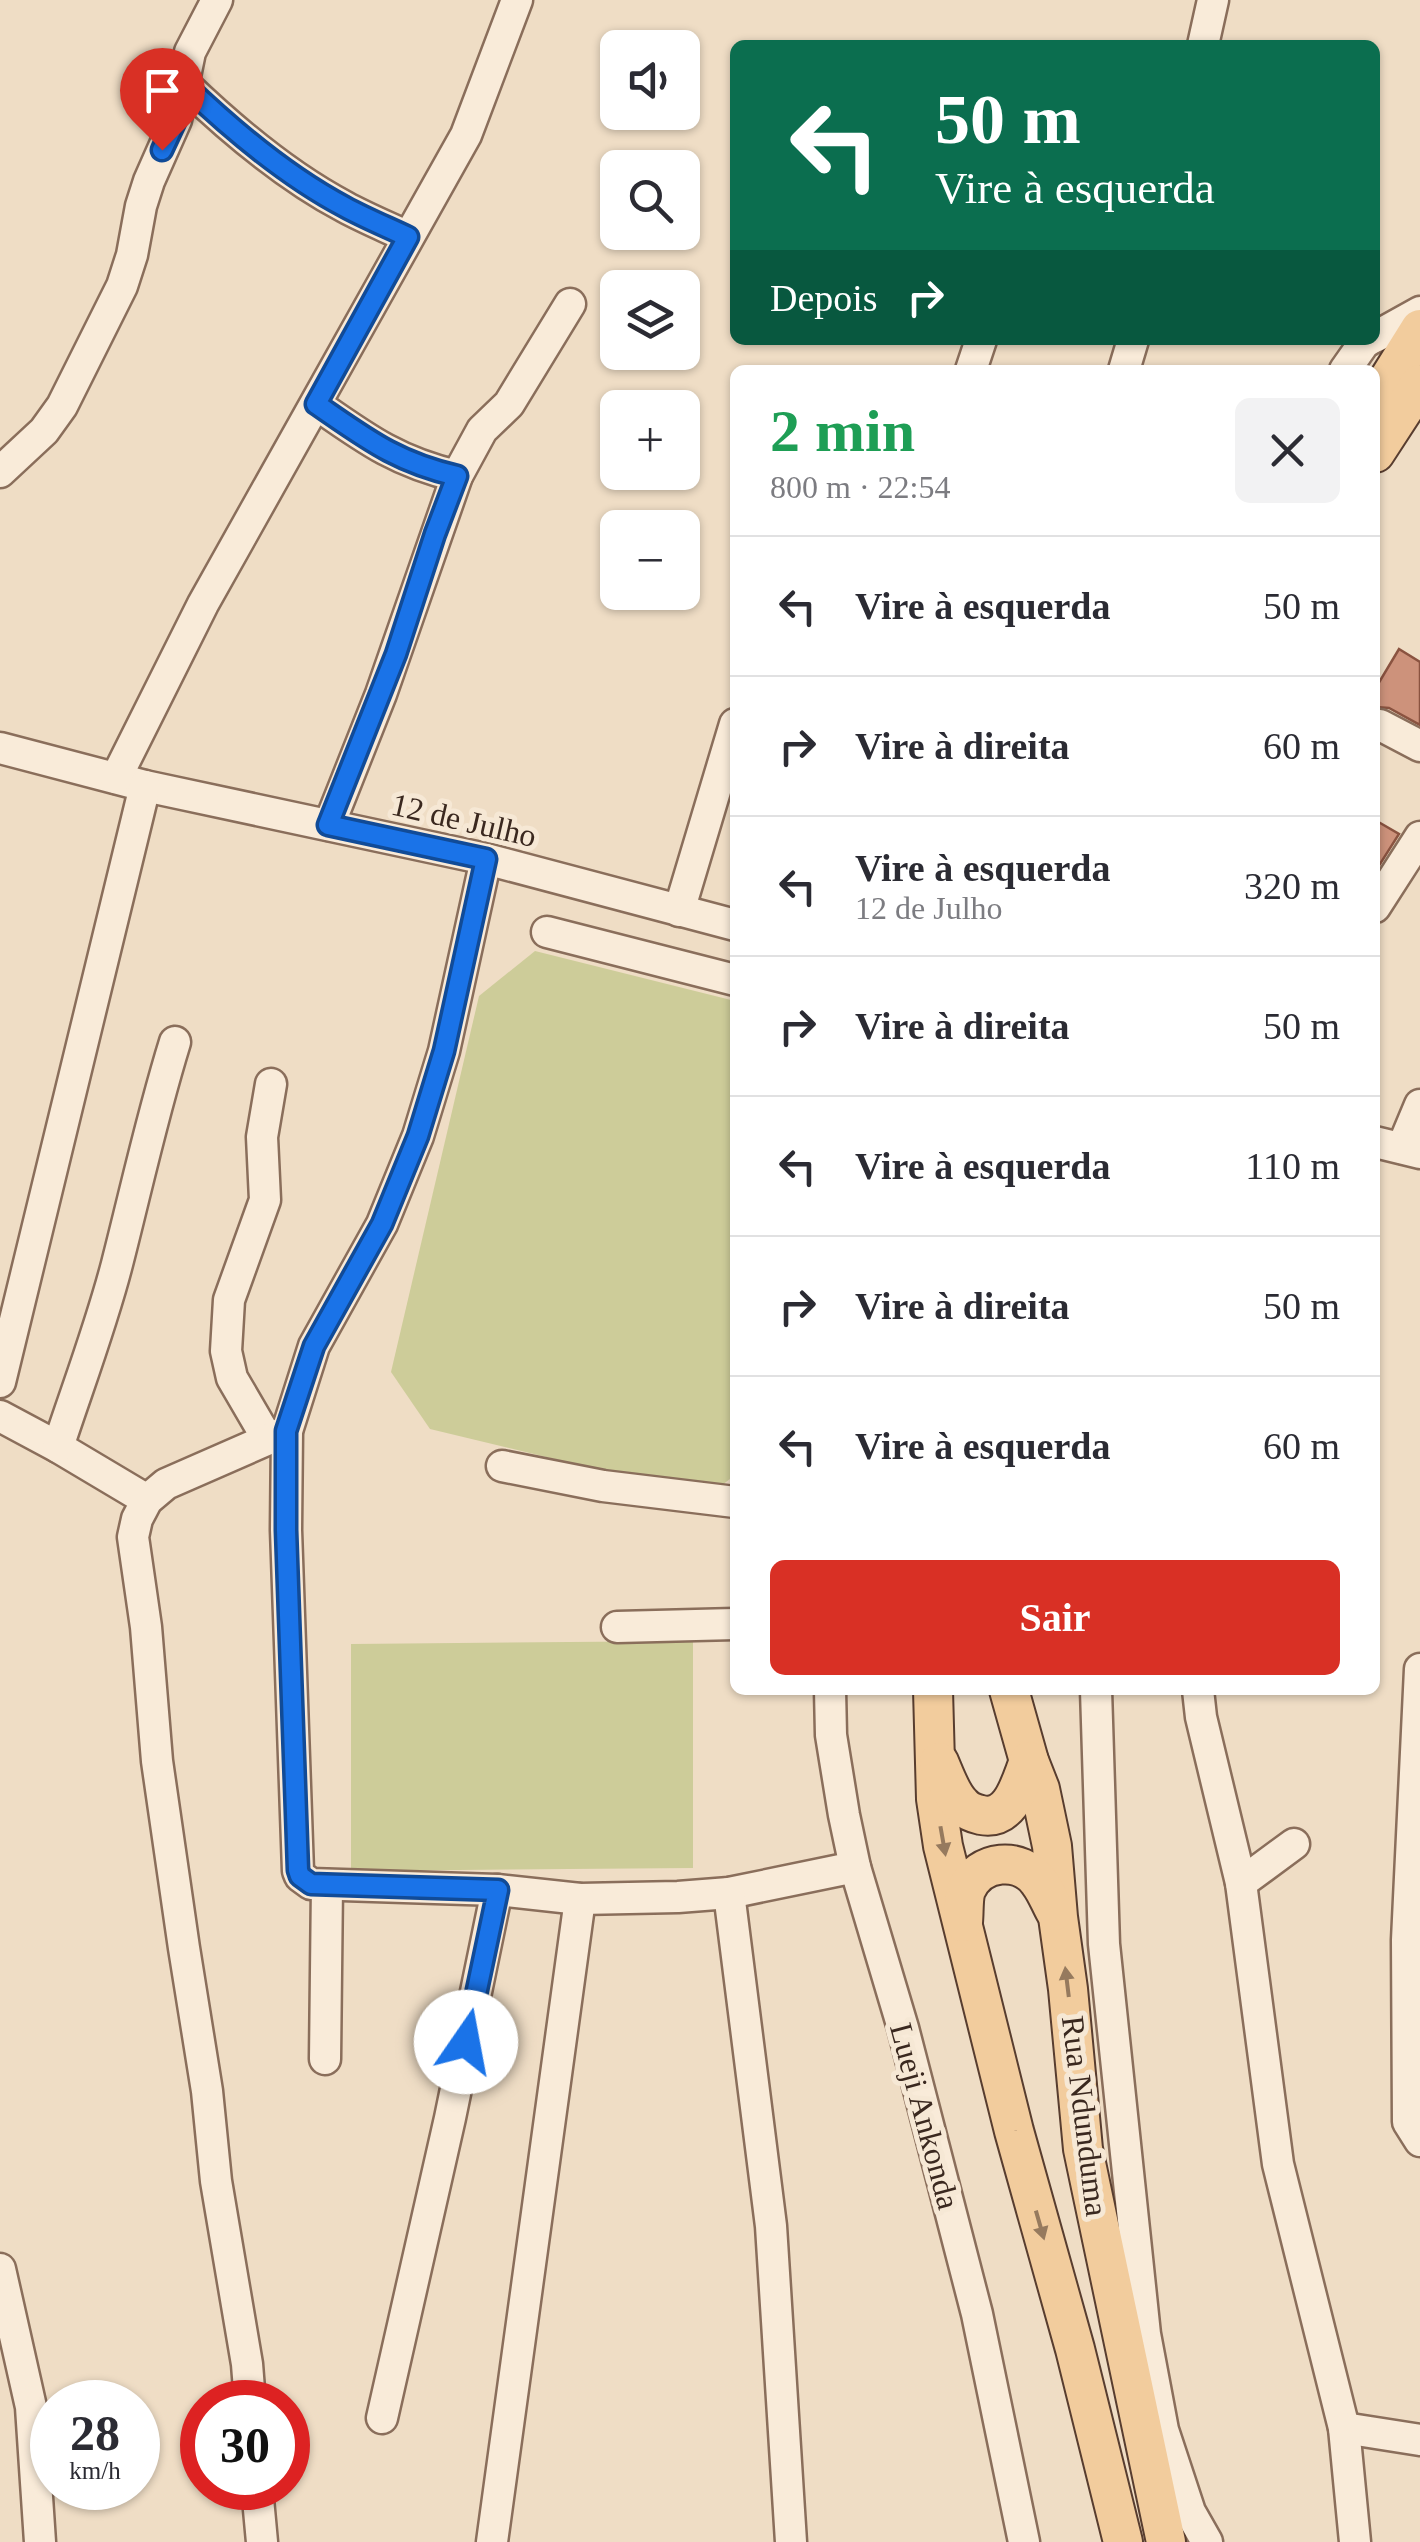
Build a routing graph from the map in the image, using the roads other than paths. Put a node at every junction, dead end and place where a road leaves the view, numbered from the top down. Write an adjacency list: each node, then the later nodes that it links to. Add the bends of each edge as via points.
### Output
1 (217, 0): 5 (street, via 190,52)
2 (518, 0): 6 (street, via 466,135)
3 (1213, 0): 4 (street)
4 (1203, 40)
5 (185, 85): 6 (street, via 278,164 342,206); 14 (street, via 148,181 122,286 62,406)
6 (408, 237): 12 (street)
7 (570, 304): 15 (street)
8 (1420, 312): 10 (street)
9 (1420, 329): 11 (main road)
10 (1380, 334)
11 (1406, 400): 13 (main road)
12 (316, 404): 15 (street, via 394,455); 20 (street, via 203,604)
13 (1380, 444)
14 (0, 472)
15 (457, 476): 21 (street)
16 (1380, 726): 18 (street)
17 (730, 741): 25 (street)
18 (1420, 746)
19 (0, 748): 20 (street, 12 de Julho)
20 (131, 782): 21 (street, 12 de Julho); 33 (street)
21 (328, 825): 23 (street, 12 de Julho)
22 (1420, 837): 24 (street)
23 (486, 859): 25 (street, 12 de Julho); 35 (street, via 418,1136)
24 (1380, 899)
25 (679, 910): 26 (street, 12 de Julho)
26 (730, 924)
27 (547, 932): 28 (street)
28 (730, 979)
29 (176, 1042): 36 (street, via 117,1267)
30 (271, 1084): 35 (street, via 262,1136 265,1200 229,1300 226,1351 232,1378)
31 (1420, 1105): 32 (street)
32 (1399, 1148)
33 (0, 1382)
34 (0, 1416): 36 (street)
35 (277, 1435): 38 (street, via 166,1484); 55 (street, via 298,1870 305,1881)
36 (58, 1447): 38 (street)
37 (502, 1466): 39 (street)
38 (147, 1500): 64 (street, via 133,1536 158,1760)
39 (730, 1501)
40 (730, 1624): 41 (street)
41 (617, 1627)
42 (1420, 1669): 48 (street)
43 (830, 1695): 53 (street, Lueji Ankonda)
44 (933, 1695): 49 (main road)
45 (1009, 1695): 50 (main road, Rua Ndunduma)
46 (1096, 1695): 77 (street, via 1104,1944 1145,2334 1163,2430)
47 (1198, 1695): 54 (street)
48 (1418, 1716): 51 (street)
49 (933, 1751): 50 (main road, via 958,1802 989,1816 1005,1810); 60 (main road, one-way to 60, via 943,1846)
50 (1029, 1762): 59 (main road, Rua Ndunduma, via 1052,1846)
51 (1418, 1795): 62 (street, via 1407,2052 1408,2122)
52 (1294, 1844): 54 (street)
53 (855, 1867): 57 (street); 74 (street, Lueji Ankonda, via 977,2314)
54 (1241, 1884): 66 (street, via 1278,2164)
55 (327, 1886): 56 (street); 61 (street)
56 (498, 1890): 58 (street); 65 (street)
57 (730, 1893): 58 (street); 73 (street, via 771,2226)
58 (580, 1898): 72 (street)
59 (1058, 1918): 60 (main road, via 1038,1879 1000,1863 980,1872 966,1890); 76 (main road, Rua Ndunduma, one-way to 59, via 1083,2149)
60 (963, 1930): 75 (main road, Rua Ndunduma, one-way to 75)
61 (325, 2059)
62 (1420, 2141)
63 (0, 2269): 70 (street, via 31,2407)
64 (248, 2380)
65 (382, 2418)
66 (1344, 2428): 67 (street); 69 (street)
67 (1420, 2440)
68 (259, 2510): 71 (street)
69 (1350, 2540)
70 (40, 2542)
71 (262, 2542)
72 (492, 2542)
73 (791, 2542)
74 (1024, 2542)
75 (1123, 2542)
76 (1166, 2542)
77 (1207, 2542)

